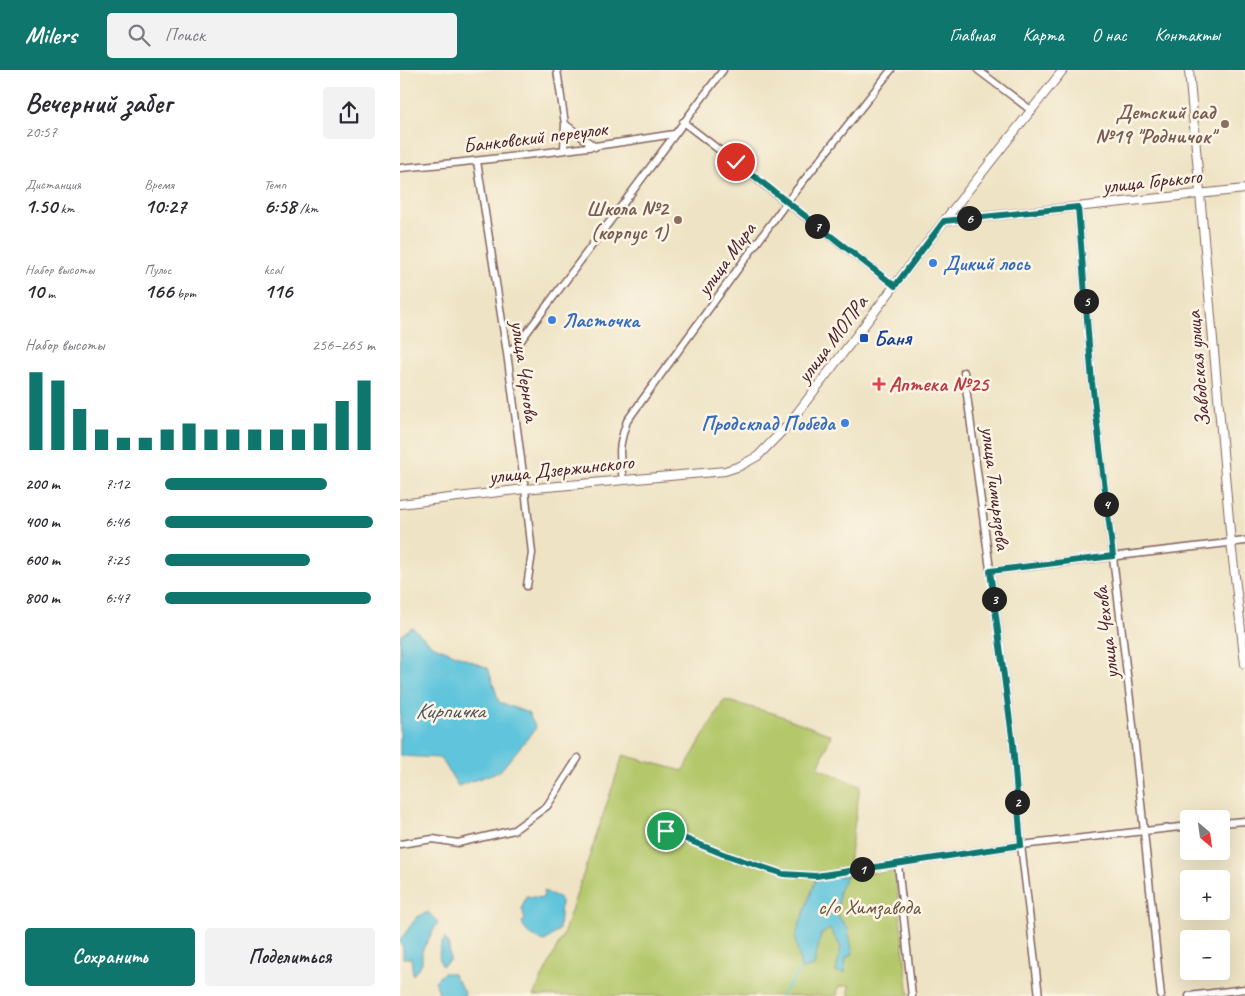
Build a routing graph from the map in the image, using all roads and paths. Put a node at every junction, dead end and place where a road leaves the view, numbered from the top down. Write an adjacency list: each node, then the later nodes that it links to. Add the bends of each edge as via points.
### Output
1 (557, 70): 9 (street)
2 (723, 70): 8 (street)
3 (891, 70): 17 (street, улица Мира)
4 (978, 70): 7 (street)
5 (1064, 70): 7 (street, улица МОПРа)
6 (1189, 70): 16 (street, Заводская улица)
7 (1032, 112): 19 (street, улица МОПРа)
8 (683, 122): 10 (street); 17 (street)
9 (565, 124): 11 (street); 12 (street)
10 (674, 134): 11 (street, Банковский переулок); 21 (street, via 519,343)
11 (596, 147): 12 (street, Банковский переулок)
12 (564, 150): 13 (street, Банковский переулок)
13 (477, 161): 14 (street, Банковский переулок); 21 (street, улица Чернова)
14 (400, 168)
15 (1245, 189): 16 (street, улица Горького)
16 (1199, 194): 18 (street, улица Горького); 29 (street, Заводская улица)
17 (786, 203): 20 (street); 24 (street, улица Мира, via 627,421 619,452)
18 (1078, 207): 19 (street, улица Горького); 30 (street, улица Чехова, via 1092,382)
19 (944, 221): 20 (street, улица МОПРа)
20 (895, 286): 23 (street, улица МОПРа, via 788,425 758,456)
21 (507, 354): 25 (street, улица Чернова)
22 (964, 372): 31 (street, улица Тимирязева)
23 (726, 471): 24 (street, улица Дзержинского)
24 (623, 480): 25 (street, улица Дзержинского)
25 (525, 489): 27 (street, улица Дзержинского); 32 (street, улица Чернова, via 532,552)
26 (400, 495): 27 (street)
27 (401, 504)
28 (1245, 541): 29 (street)
29 (1231, 542): 30 (street); 33 (street, Заводская улица)
30 (1113, 556): 31 (street); 39 (street, улица Чехова)
31 (990, 571): 41 (street, улица Тимирязева, via 1013,744)
32 (527, 586)
33 (1245, 664)
34 (578, 758): 40 (street, via 547,806 514,830 458,842 433,840)
35 (1245, 821): 36 (street)
36 (1230, 822)
37 (1180, 827): 39 (street)
38 (666, 831): 42 (street, via 783,874 816,876)
39 (1143, 831): 41 (street); 46 (street, улица Чехова)
40 (400, 844)
41 (1021, 845): 42 (street); 45 (street, улица Тимирязева)
42 (898, 864): 44 (street)
43 (1245, 989): 47 (street)
44 (912, 996)
45 (1039, 996)
46 (1161, 996)
47 (1189, 996)

